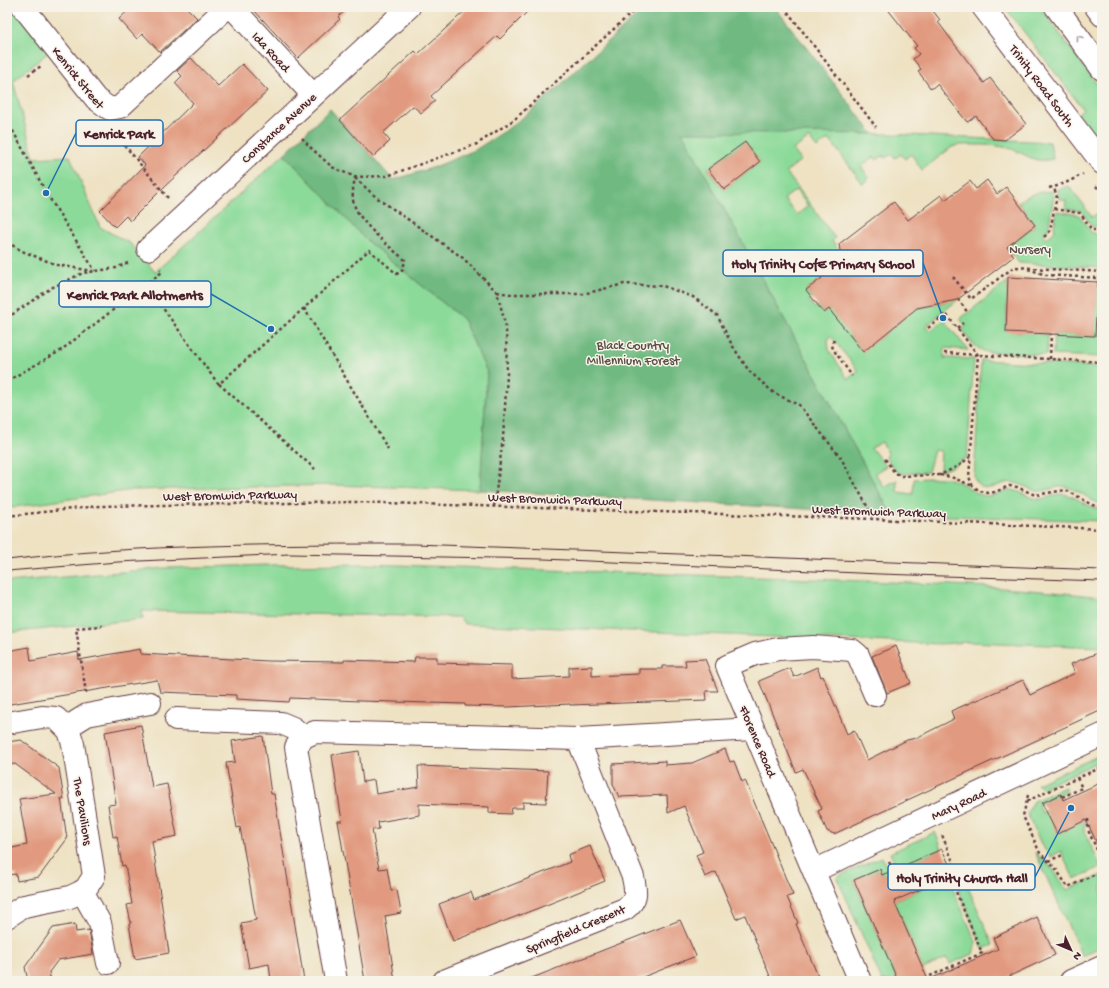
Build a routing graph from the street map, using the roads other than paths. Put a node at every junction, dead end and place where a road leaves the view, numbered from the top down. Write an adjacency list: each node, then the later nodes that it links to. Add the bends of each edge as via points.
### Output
1 (24, 7): 2 (street, Kenrick Street, via 96,99 110,108 120,106)
2 (227, 7)
3 (232, 7): 10 (street, Ida Road)
4 (408, 7): 10 (street, Constance Avenue)
5 (984, 7): 11 (street, Trinity Road South)
6 (1056, 7): 9 (street, one-way to 6)
7 (1096, 7): 8 (street)
8 (1102, 15)
9 (1102, 70)
10 (313, 94): 12 (street, Constance Avenue)
11 (1094, 168)
12 (153, 257)
13 (875, 694): 18 (street, Florence Road, via 858,655 852,650 813,647 778,649 756,654 727,666)
14 (150, 703): 17 (street, via 87,715)
15 (176, 719): 20 (street, via 281,723)
16 (7, 723): 17 (street, via 42,717 56,718)
17 (66, 728): 23 (street, The Pavilions, via 73,744 94,876)
18 (753, 729): 21 (street); 22 (street, Florence Road)
19 (1102, 735): 22 (street, Mary Road)
20 (304, 737): 21 (street, via 316,732); 27 (street, via 296,747)
21 (578, 739): 28 (street, Springfield Crescent, via 634,877 636,893 632,904)
22 (814, 871): 29 (street, Florence Road)
23 (82, 892): 24 (street, via 70,897 24,906); 25 (street, via 100,923)
24 (7, 917)
25 (108, 963)
26 (1102, 967): 30 (street)
27 (336, 981)
28 (444, 981)
29 (860, 981)
30 (1071, 981)

